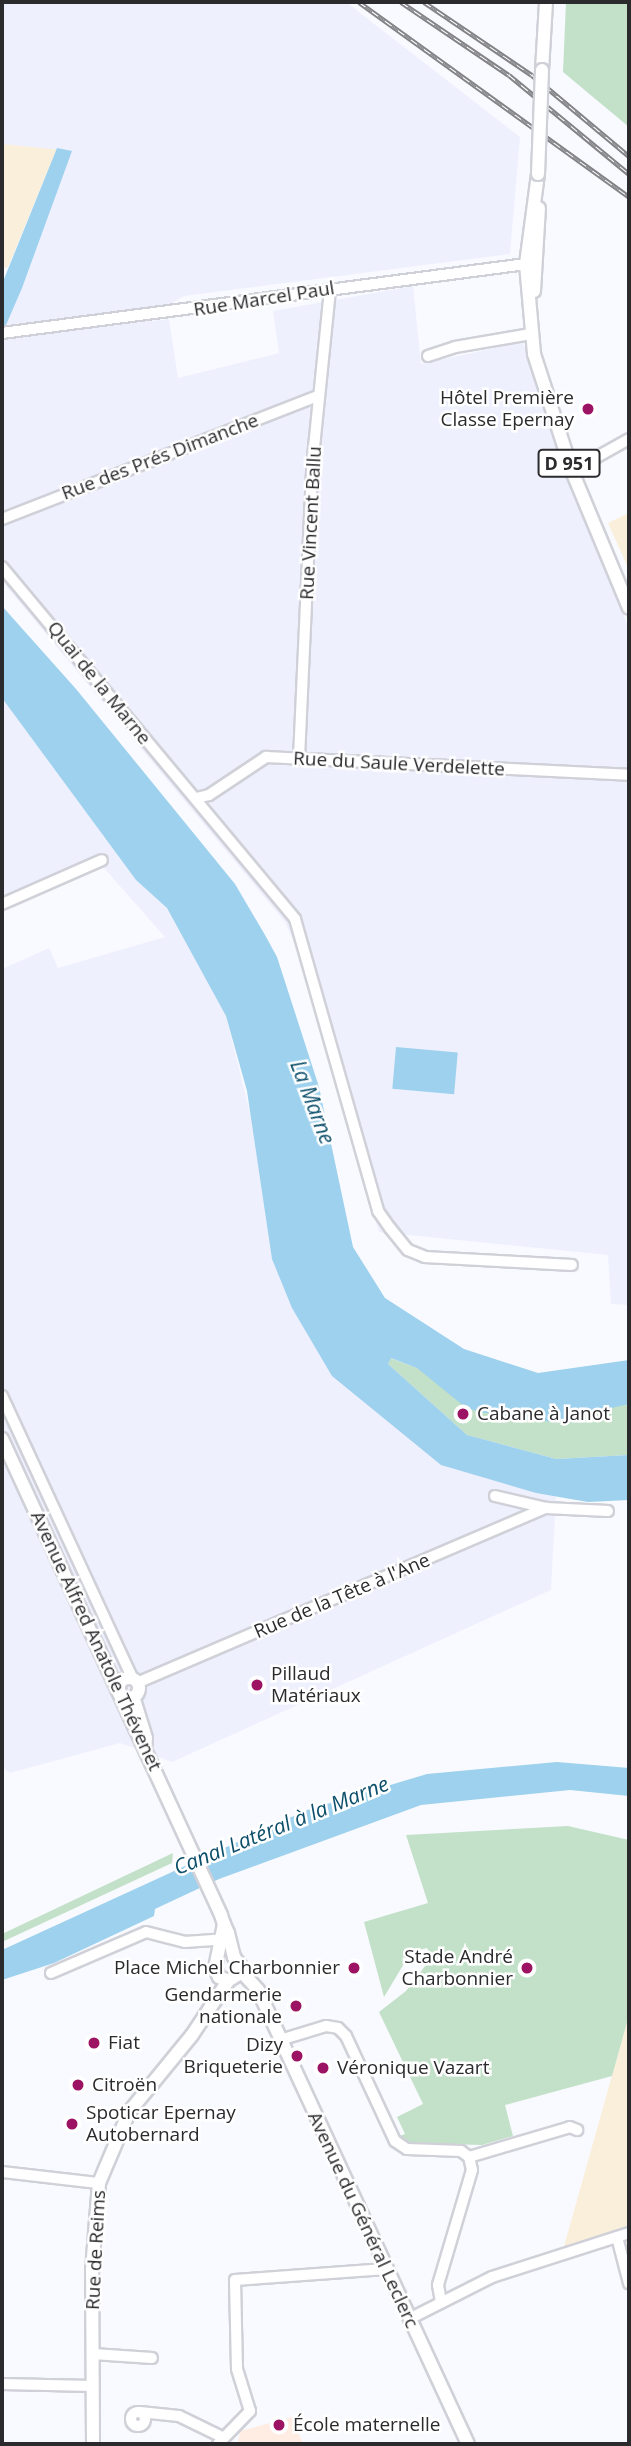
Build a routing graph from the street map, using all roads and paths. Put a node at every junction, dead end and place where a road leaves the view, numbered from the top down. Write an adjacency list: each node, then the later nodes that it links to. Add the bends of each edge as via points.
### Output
1 (546, 2): 2 (main road, D 951, bridge)
2 (538, 174): 3 (main road, D 951); 5 (main road, D 951, via 539,220)
3 (526, 264): 4 (street, Rue Marcel Paul); 5 (main road, D 951)
4 (330, 289): 6 (street, Rue Marcel Paul); 9 (street, Rue Vincent Ballu)
5 (530, 312): 7 (main road, D 951)
6 (4, 332)
7 (531, 334): 8 (street); 11 (main road, D 951, via 540,377)
8 (428, 356)
9 (318, 396): 12 (street, Rue des Prés Dimanche); 15 (street, Rue Vincent Ballu)
10 (629, 439): 11 (street)
11 (572, 471): 14 (main road, D 951)
12 (2, 519)
13 (2, 567): 19 (street, Quai de la Marne)
14 (629, 608)
15 (299, 758): 18 (street, Rue du Saule Verdelette); 19 (street, Rue du Saule Verdelette, via 258,758 209,795)
16 (629, 768): 18 (street)
17 (629, 775): 18 (street, Rue du Saule Verdelette)
18 (615, 776)
19 (196, 798): 22 (street, Quai de la Marne, via 295,919 378,1211 390,1228 408,1250 425,1257)
20 (103, 860): 21 (street)
21 (2, 904)
22 (572, 1265)
23 (2, 1396): 25 (street)
24 (2, 1439): 26 (main road, Avenue Alfred Anatole Thévenet)
25 (23, 1444): 26 (street); 30 (street)
26 (5, 1452): 30 (main road, Avenue Alfred Anatole Thévenet, via 109,1669)
27 (495, 1496): 28 (street)
28 (546, 1508): 29 (street); 30 (street, Rue de la Tête à l'Ane)
29 (608, 1511)
30 (129, 1687): 31 (main road, Avenue Alfred Anatole Thévenet, via 146,1749)
31 (220, 1914): 32 (main road); 33 (main road, Avenue Alfred Anatole Thévenet)
32 (224, 1939): 34 (main road); 35 (street, via 185,1941 146,1933)
33 (233, 1957): 34 (main road); 36 (main road, Avenue Alfred Anatole Thévenet)
34 (219, 1959): 36 (main road)
35 (51, 1973)
36 (229, 1976): 37 (main road, Avenue du Général Leclerc, via 259,1996); 41 (main road, Rue de Reims, via 211,2007 129,2112)
37 (279, 2040): 39 (street, via 326,2026 338,2028 398,2144 408,2149 461,2151); 44 (main road, Avenue du Général Leclerc)
38 (577, 2130): 39 (street, via 570,2127)
39 (470, 2157): 46 (street, via 472,2170 438,2285)
40 (2, 2172): 41 (street)
41 (99, 2183): 48 (main road, Rue de Reims, via 94,2214)
42 (629, 2233): 43 (street)
43 (617, 2237): 45 (street); 46 (street, via 492,2277)
44 (386, 2269): 47 (main road, Avenue du Général Leclerc); 53 (street, via 235,2280 236,2356 250,2411)
45 (629, 2283)
46 (440, 2302): 47 (street)
47 (409, 2319): 55 (main road, Avenue du Général Leclerc)
48 (93, 2354): 49 (street); 51 (main road, Rue de Reims)
49 (152, 2358)
50 (2, 2384): 51 (street)
51 (93, 2386): 54 (main road, Rue de Reims)
52 (140, 2412): 53 (street, via 179,2416)
53 (220, 2440)
54 (93, 2444)
55 (468, 2444)

